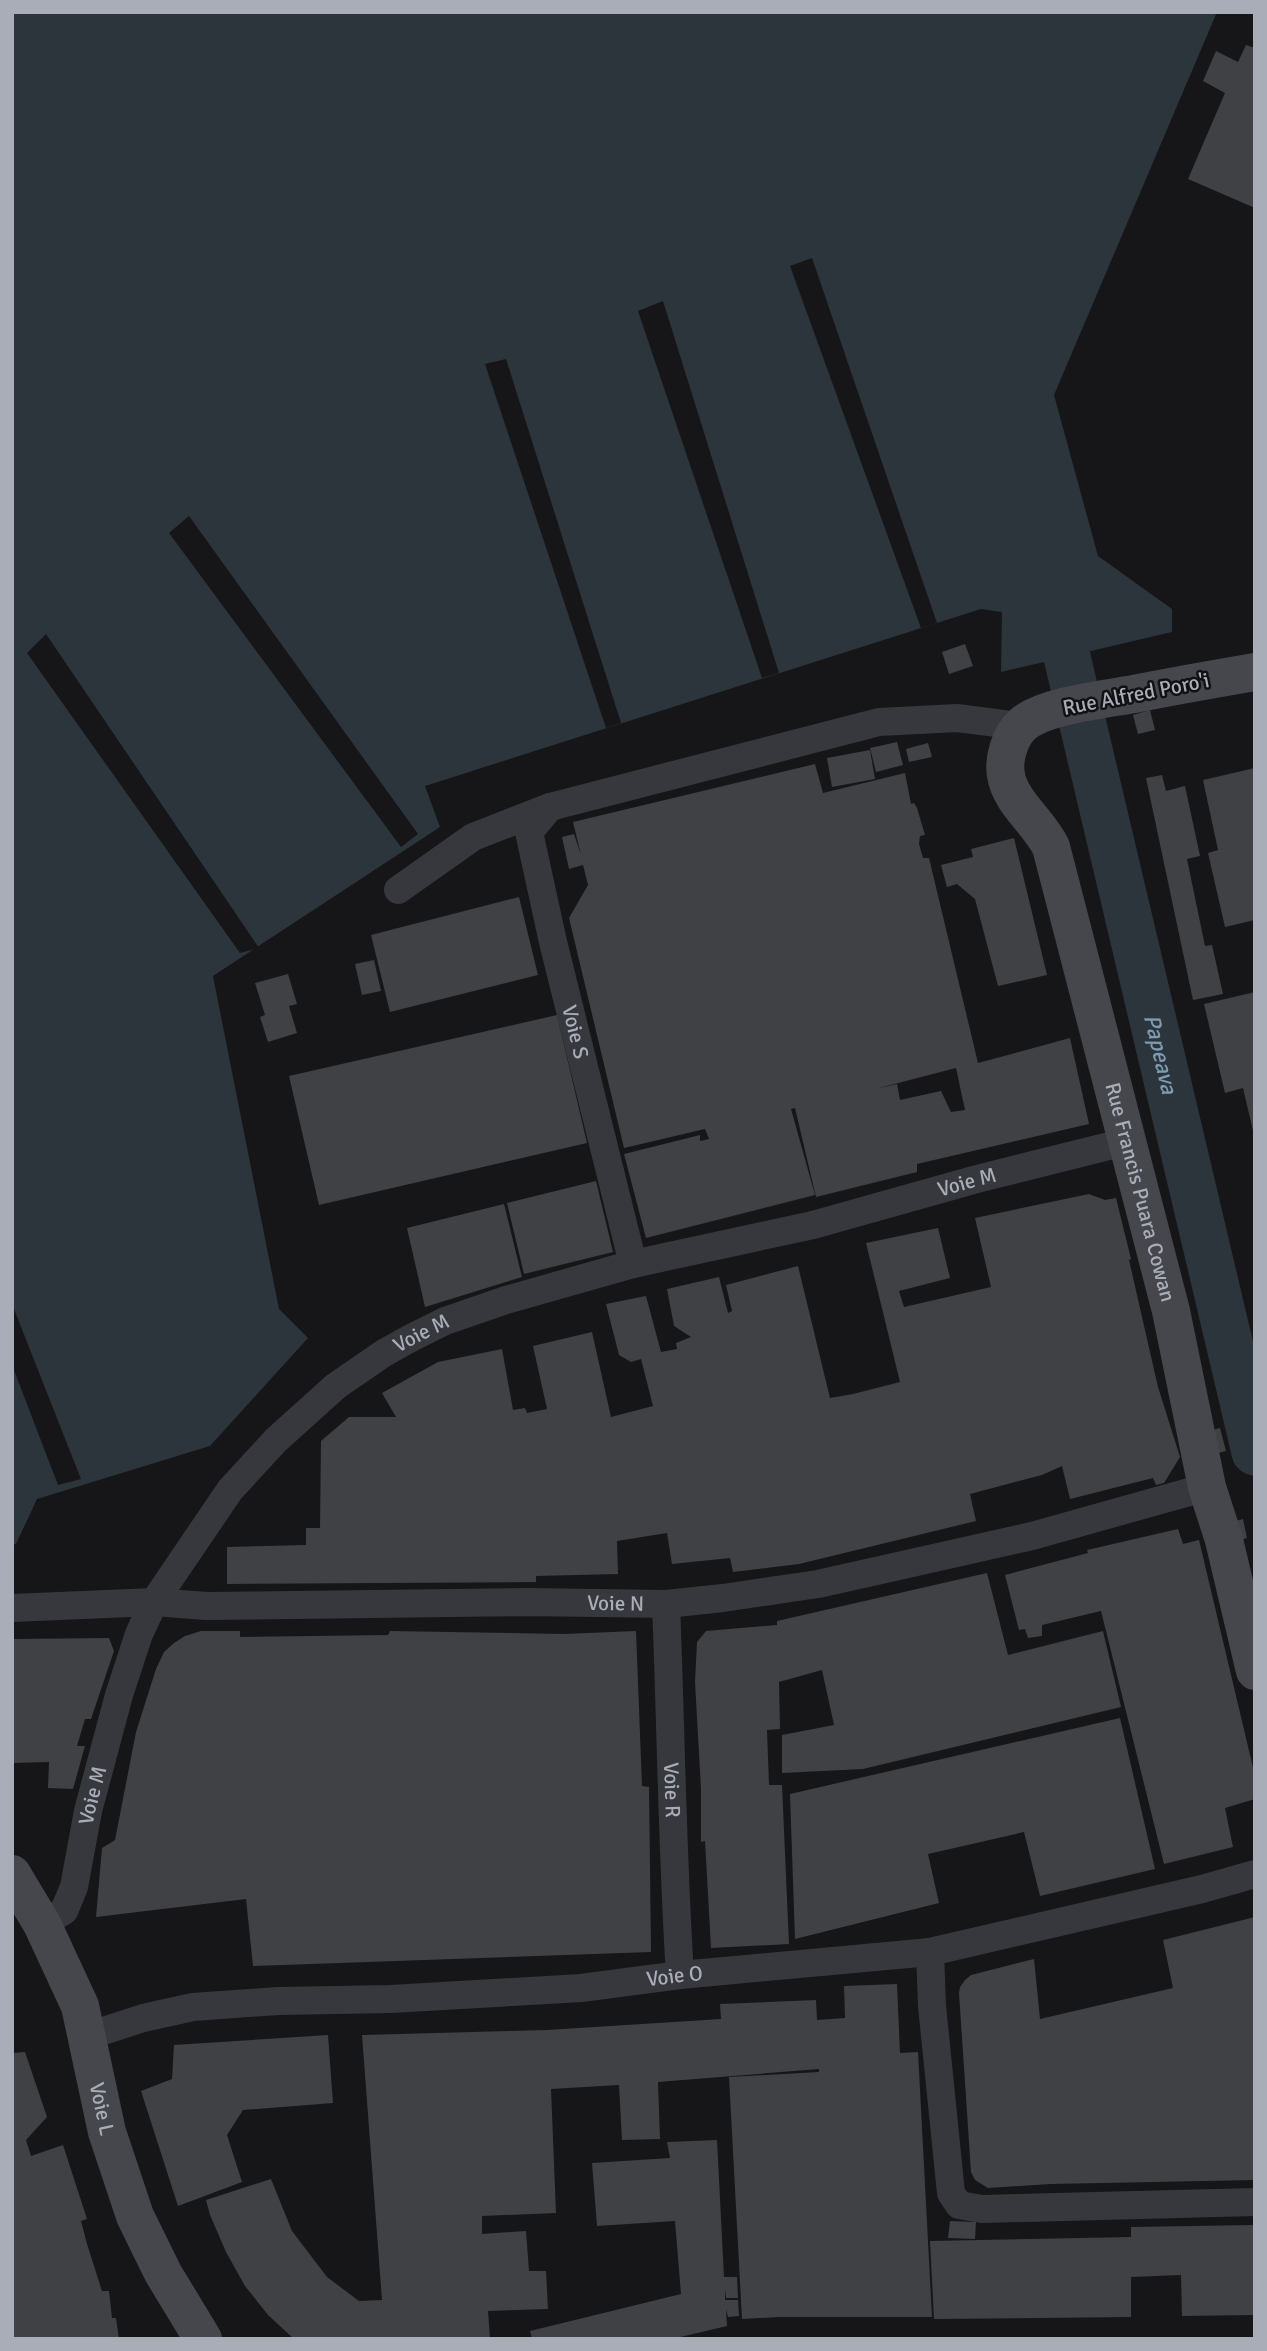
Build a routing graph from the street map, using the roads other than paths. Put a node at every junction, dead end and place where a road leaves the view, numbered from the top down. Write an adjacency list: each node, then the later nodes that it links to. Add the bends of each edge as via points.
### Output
1 (1255, 672): 2 (main road, Rue Alfred Poro'i, via 1055,710)
2 (1020, 726): 3 (street, via 957,718 879,722); 5 (main road, Rue Francis Puara Cowan, via 1006,758 1008,783 1051,846)
3 (550, 807): 4 (street, via 473,837); 6 (street, Voie S, via 529,832)
4 (398, 890)
5 (1127, 1149): 6 (street, Voie M, via 1113,1145 813,1226); 7 (main road, Rue Francis Puara Cowan, via 1171,1311)
6 (633, 1264): 8 (street, Voie M, via 445,1321 384,1353 336,1386 230,1490)
7 (1207, 1487): 9 (street, Voie N, via 1032,1536 818,1584); 11 (main road, Rue Francis Puara Cowan)
8 (154, 1602): 9 (street, Voie N, via 206,1606); 10 (street, Voie N); 14 (street, Voie M, via 119,1695 88,1811 74,1887 64,1912)
9 (666, 1604): 16 (street, Voie R)
10 (12, 1608)
11 (1255, 1671)
12 (12, 1874): 14 (main road, Voie L)
13 (1255, 1874): 15 (street, Voie O)
14 (42, 1924): 17 (main road, Voie L, via 80,2006)
15 (930, 1952): 16 (street, Voie O); 18 (street, via 951,2193 959,2205 982,2209)
16 (680, 1975): 17 (street, Voie O, via 581,1987 193,2007)
17 (88, 2036): 19 (main road, Voie L, via 94,2082 135,2217)
18 (1255, 2202)
19 (203, 2339)

